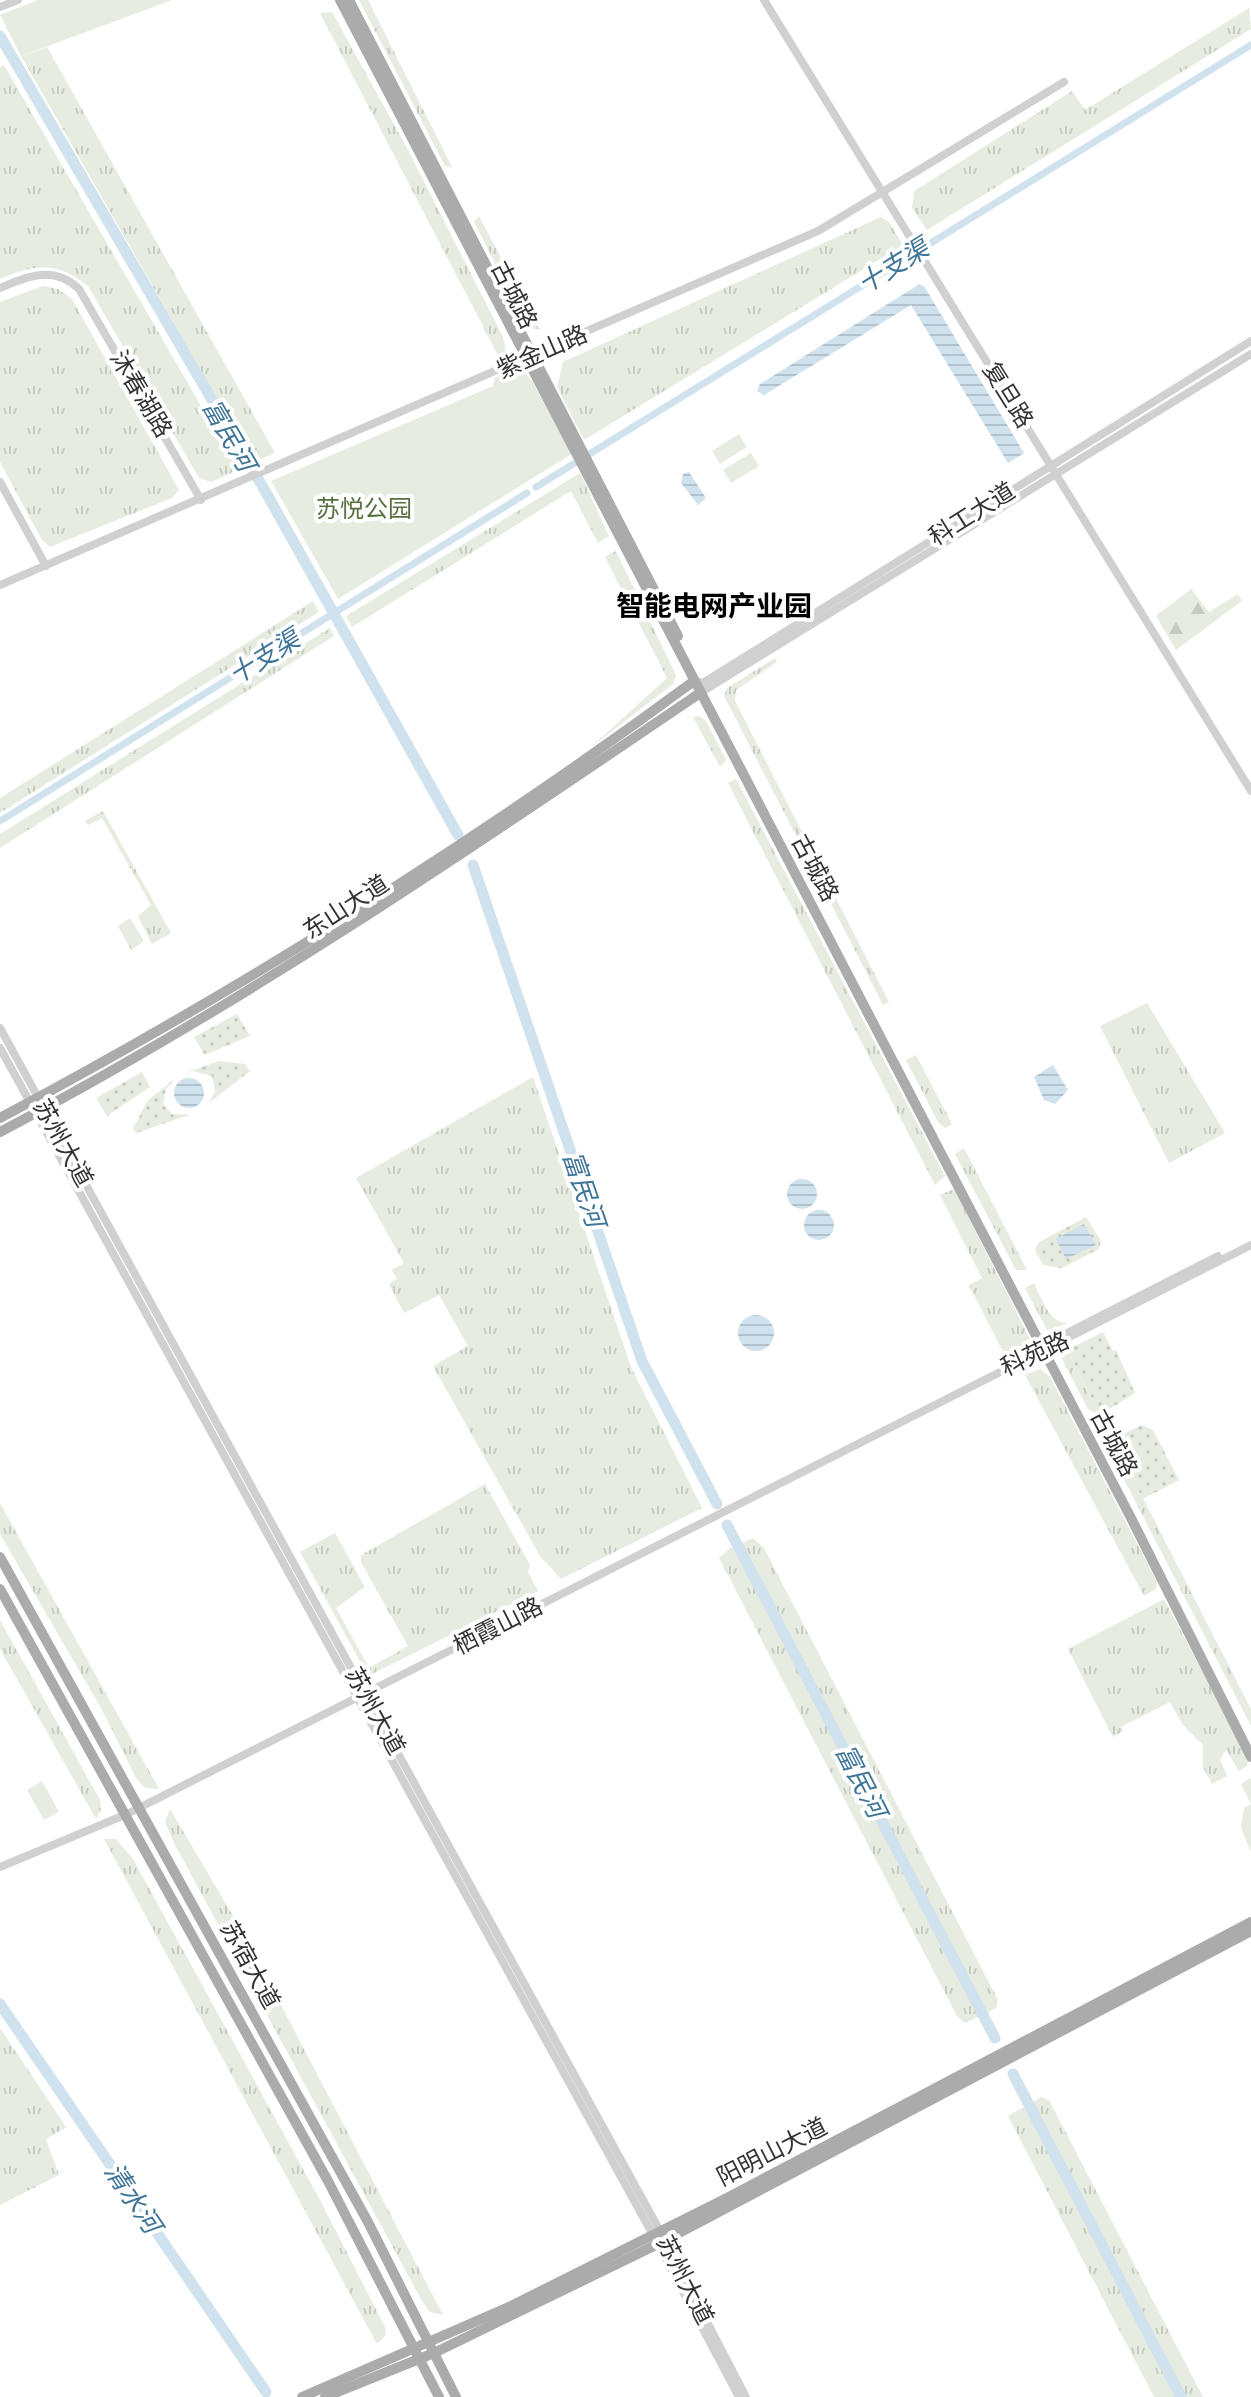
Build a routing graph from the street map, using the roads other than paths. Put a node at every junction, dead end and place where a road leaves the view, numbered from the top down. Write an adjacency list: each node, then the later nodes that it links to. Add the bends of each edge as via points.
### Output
1 (18, 0): 5 (street)
2 (340, 0): 11 (main road, 古城路)
3 (349, 0): 11 (main road, 古城路)
4 (764, 0): 7 (street, 复旦路)
5 (0, 7)
6 (1064, 82): 7 (street, 紫金山路)
7 (882, 195): 11 (street, 紫金山路, via 818,231); 12 (street, 复旦路)
8 (0, 290): 16 (street, 沐春湖路, via 45,277 77,290)
9 (1251, 341): 12 (street, 科工大道)
10 (1251, 354): 13 (street, 科工大道)
11 (529, 358): 16 (street, 紫金山路); 19 (main road, 古城路)
12 (1050, 465): 13 (street, 复旦路); 19 (street, 科工大道)
13 (1056, 474): 19 (street, 科工大道); 20 (street, 复旦路)
14 (0, 482): 17 (street)
15 (0, 488): 17 (street)
16 (199, 501): 17 (street, 紫金山路)
17 (44, 567): 18 (street, 紫金山路)
18 (0, 585)
19 (701, 686): 23 (main road, 东山大道, via 319,937); 27 (main road, 古城路)
20 (1251, 791)
21 (0, 1028): 23 (street, 苏州大道)
22 (0, 1048): 23 (street, 苏州大道)
23 (37, 1105): 24 (main road, 东山大道); 25 (main road, 东山大道); 31 (street, 苏州大道); 32 (street, 苏州大道)
24 (0, 1118)
25 (0, 1132)
26 (1251, 1242): 27 (street, 科苑路)
27 (1045, 1346): 28 (street, 科苑路); 33 (main road, 古城路); 34 (main road, 古城路)
28 (992, 1374): 31 (street, 栖霞山路)
29 (0, 1557): 35 (main road, 苏宿大道)
30 (0, 1589): 36 (main road, 苏宿大道)
31 (365, 1693): 32 (street, 栖霞山路); 40 (street, 苏州大道)
32 (356, 1698): 35 (street, 栖霞山路); 40 (street, 苏州大道)
33 (1251, 1743)
34 (1251, 1757)
35 (141, 1807): 36 (street, 栖霞山路); 41 (main road, 苏宿大道)
36 (127, 1814): 37 (street, 栖霞山路); 42 (main road, 苏宿大道)
37 (0, 1867)
38 (1251, 1922): 40 (main road, 阳明山大道)
39 (1251, 1931): 40 (main road, 阳明山大道)
40 (659, 2238): 41 (main road, 阳明山大道); 47 (street, 苏州大道); 48 (street, 苏州大道)
41 (432, 2348): 42 (main road, 阳明山大道); 46 (main road, 苏宿大道)
42 (417, 2355): 43 (main road, 阳明山大道); 44 (main road, 阳明山大道); 45 (main road, 苏宿大道)
43 (302, 2397)
44 (325, 2397)
45 (439, 2397)
46 (456, 2397)
47 (739, 2397)
48 (746, 2397)

